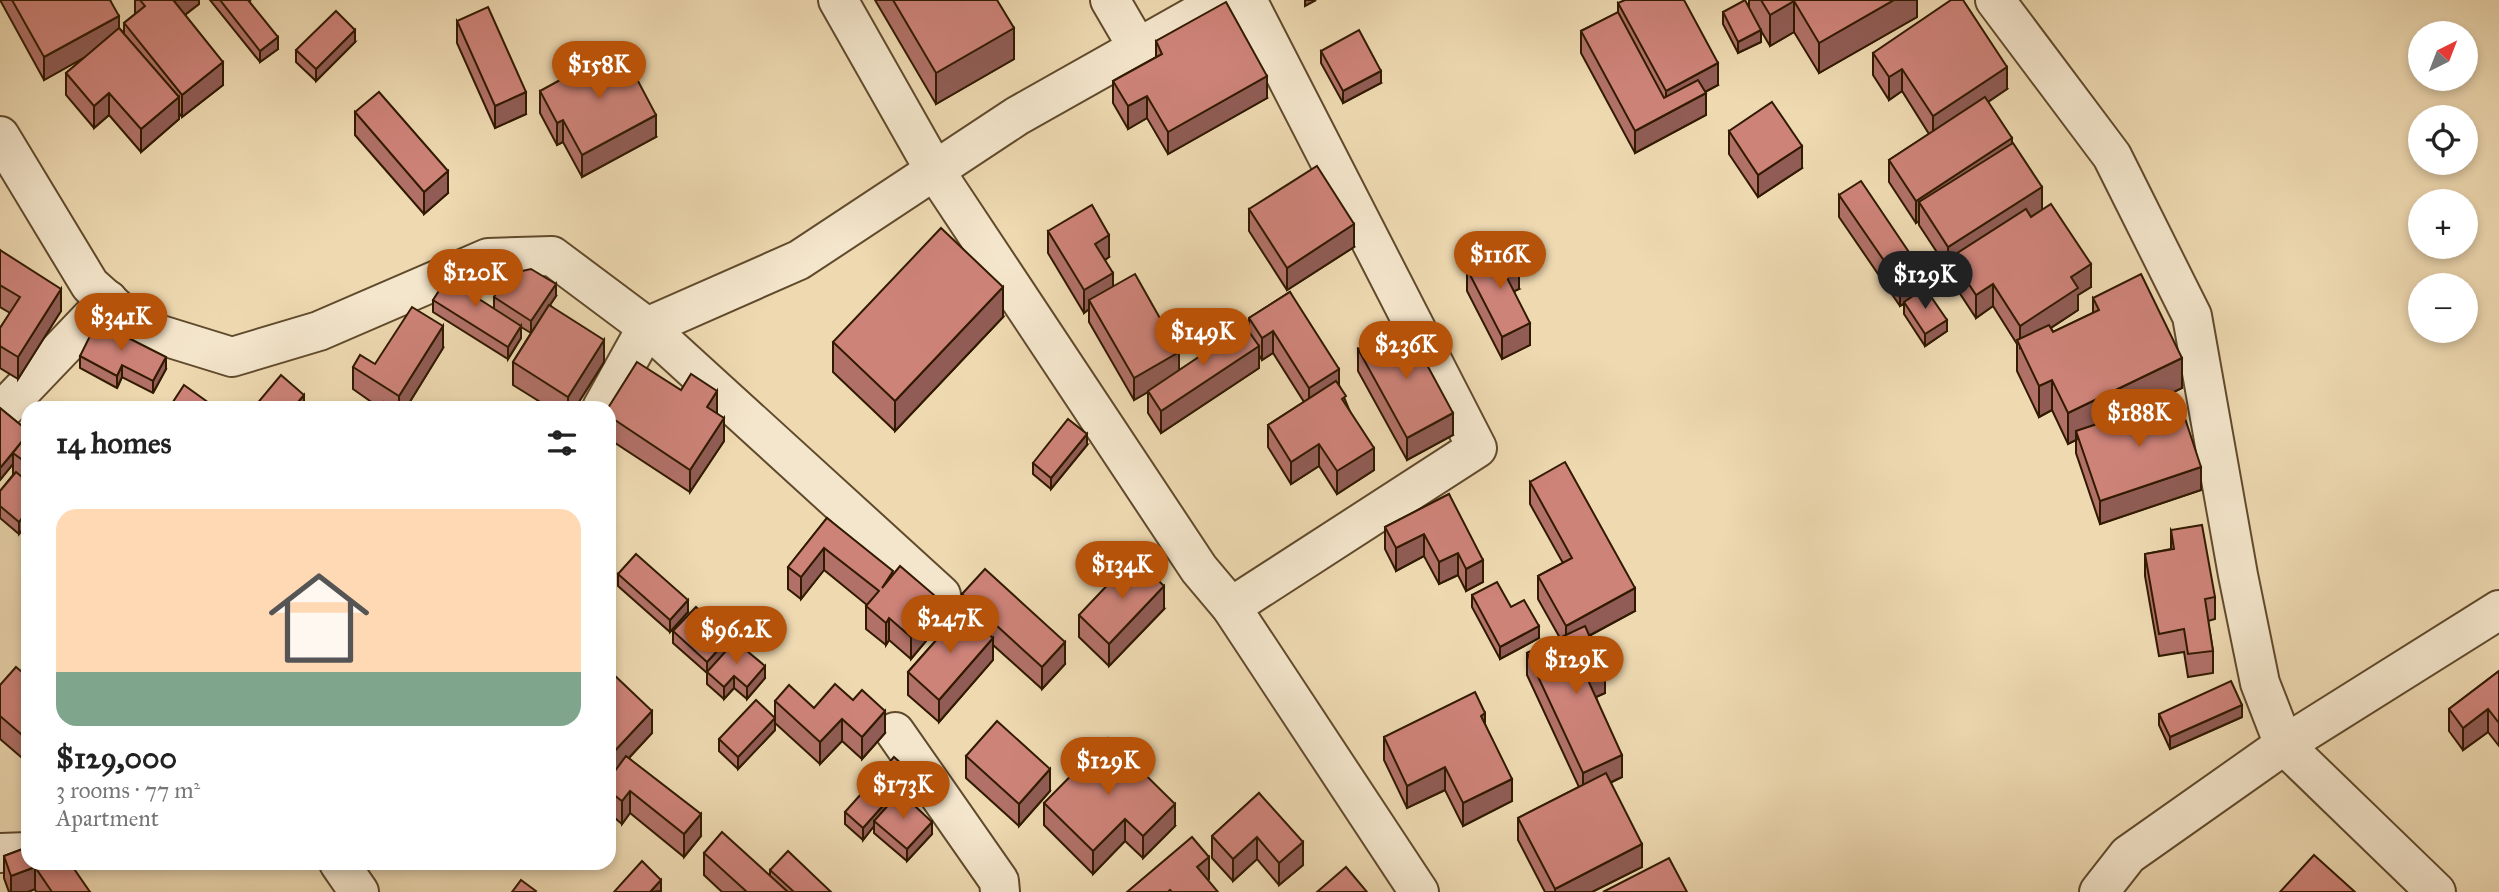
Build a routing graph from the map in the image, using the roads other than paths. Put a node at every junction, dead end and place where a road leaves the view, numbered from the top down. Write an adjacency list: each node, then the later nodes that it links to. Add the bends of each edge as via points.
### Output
1 (838, 0): 8 (street)
2 (1110, 0): 6 (street)
3 (1223, 0): 6 (street)
4 (1247, 0): 14 (street, via 1477,448)
5 (1995, 0): 17 (street, via 2112,156 2192,316 2260,683)
6 (1138, 48): 8 (street, via 1017,116)
7 (0, 136): 9 (street, via 90,285)
8 (935, 171): 10 (street, via 799,260); 14 (street, via 1199,569)
9 (108, 300): 10 (street, via 138,328 232,357 319,331 488,258 552,256); 12 (street)
10 (647, 327): 11 (street); 13 (street)
11 (606, 401)
12 (0, 413)
13 (942, 595)
14 (1231, 607): 23 (street)
15 (2499, 610): 17 (street)
16 (895, 732): 22 (street, via 999,881)
17 (2284, 746): 24 (street, via 2128,855); 25 (street)
18 (21, 852): 19 (street)
19 (0, 853)
20 (344, 870): 21 (street)
21 (359, 892)
22 (1000, 892)
23 (1419, 892)
24 (2099, 892)
25 (2436, 892)

